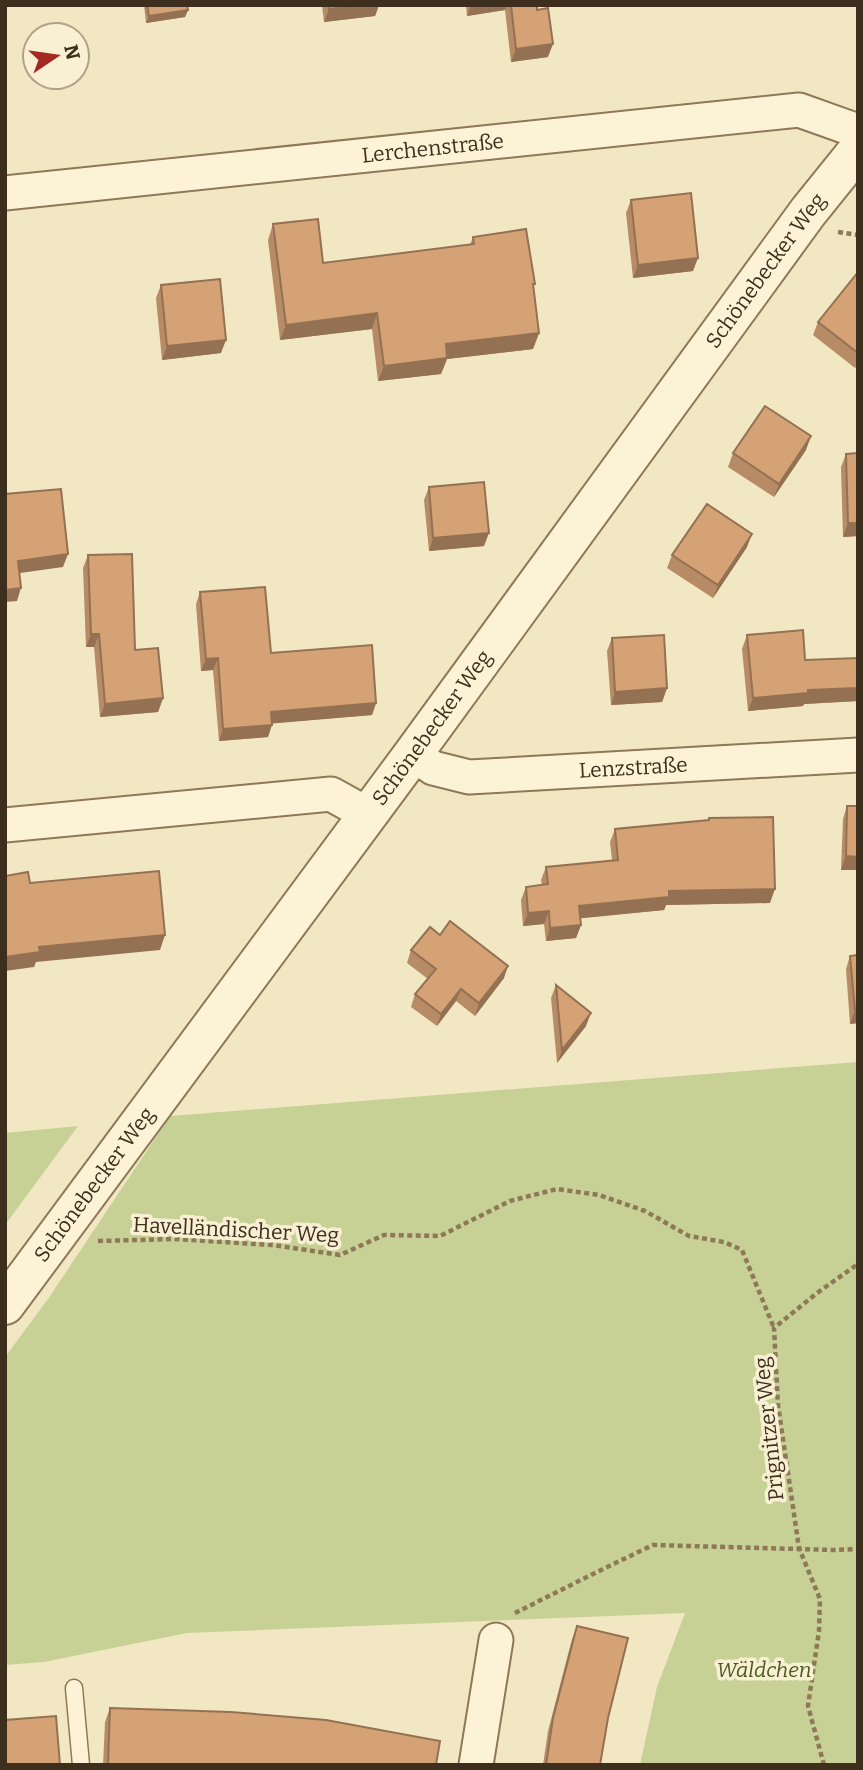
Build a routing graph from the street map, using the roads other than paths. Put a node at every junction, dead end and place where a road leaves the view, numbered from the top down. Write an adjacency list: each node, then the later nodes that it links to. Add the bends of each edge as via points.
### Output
1 (858, 131): 3 (street, Lerchenstraße, via 799,110)
2 (858, 150): 4 (street, Schönebecker Weg)
3 (5, 193)
4 (413, 754): 5 (street, Lenzstraße, via 433,768 470,777); 6 (street, Schönebecker Weg)
5 (858, 755)
6 (368, 814): 7 (street, via 331,794); 8 (street, Schönebecker Weg)
7 (5, 825)
8 (5, 1305)
9 (496, 1640): 12 (street)
10 (74, 1688): 11 (lane)
11 (81, 1765)
12 (476, 1765)

